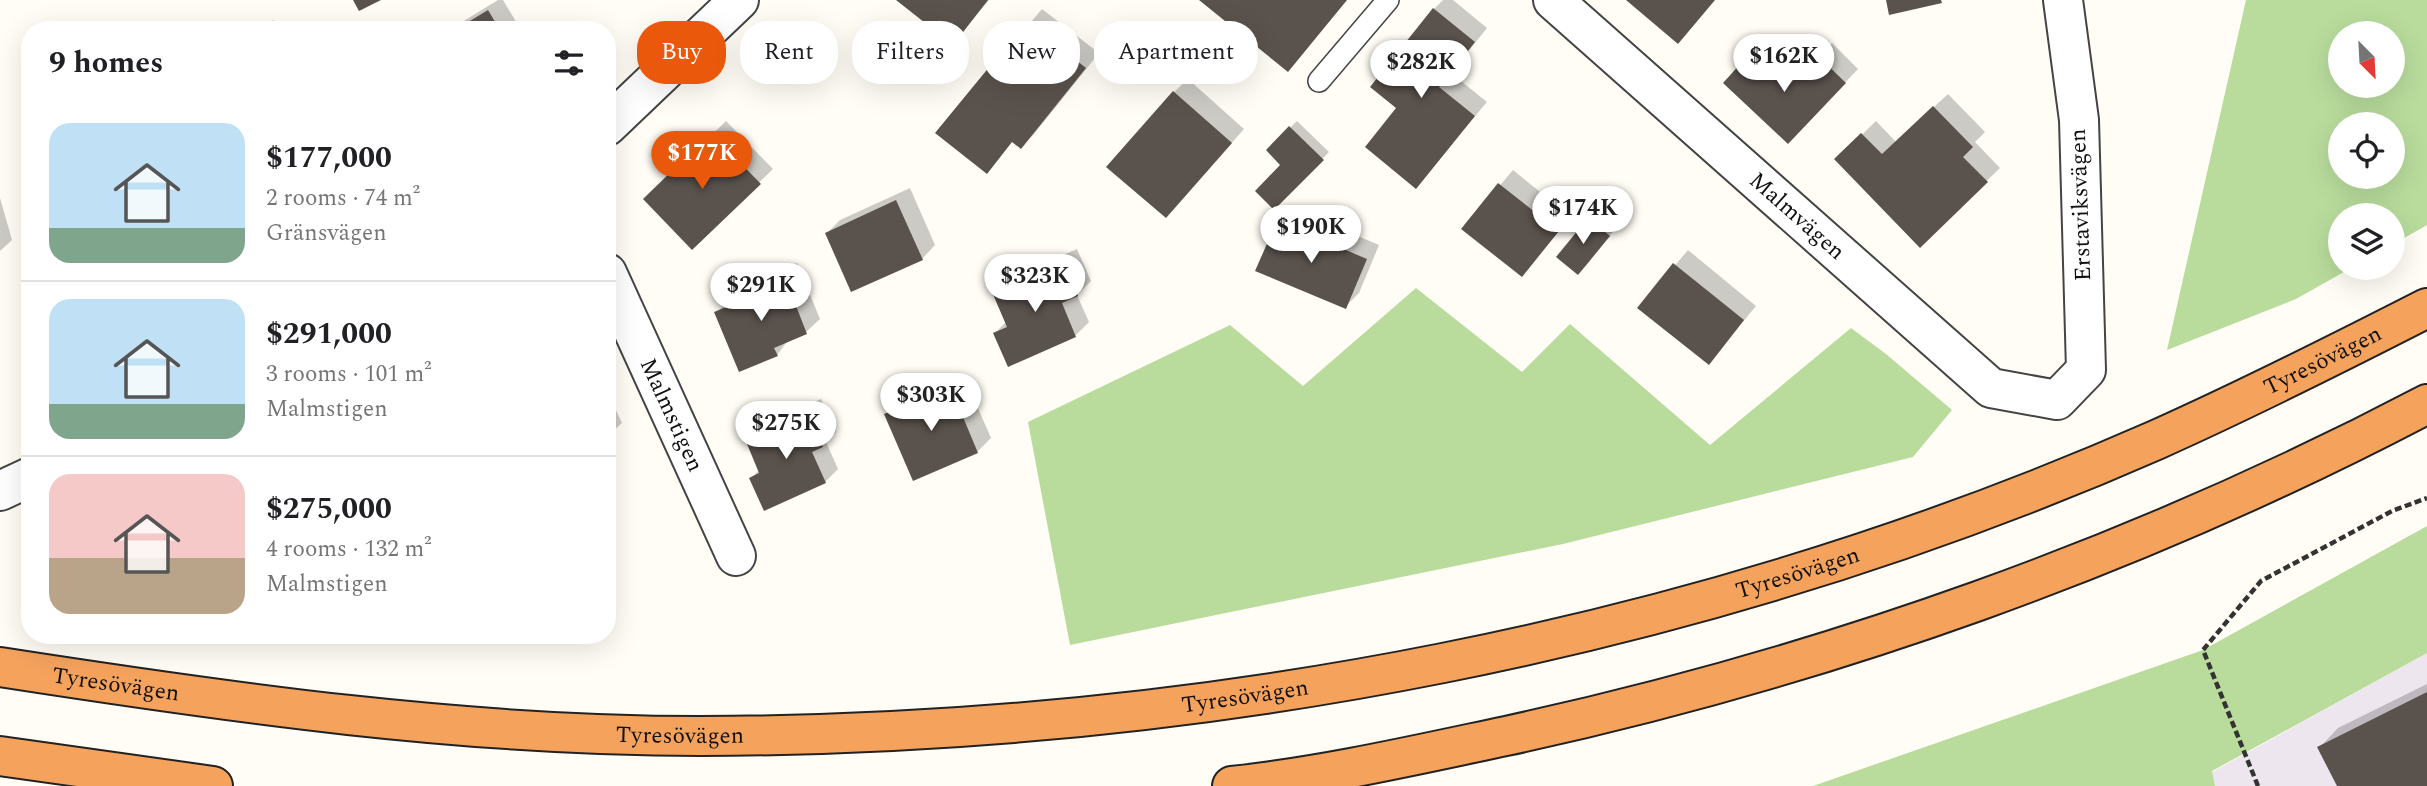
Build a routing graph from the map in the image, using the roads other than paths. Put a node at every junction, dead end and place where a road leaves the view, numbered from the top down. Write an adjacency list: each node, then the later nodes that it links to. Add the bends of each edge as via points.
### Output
1 (739, 0): 6 (street)
2 (1388, 0): 5 (lane)
3 (1553, 0): 9 (street, Malmvägen, via 1991,388)
4 (2063, 0): 9 (street, Erstaviksvägen, via 2079,120 2086,370)
5 (1319, 81)
6 (616, 117)
7 (616, 293): 13 (street, Malmstigen)
8 (2427, 308): 14 (highway, Tyresövägen, via 2153,441 1866,551 1562,637 1245,698 982,725 698,736 470,726 248,705)
9 (2057, 400)
10 (2427, 404): 17 (highway, via 2209,509 1889,632 1594,717 1419,755)
11 (21, 481): 12 (street)
12 (0, 491)
13 (736, 556)
14 (0, 667)
15 (0, 756): 16 (highway)
16 (213, 786)
17 (1232, 786)

